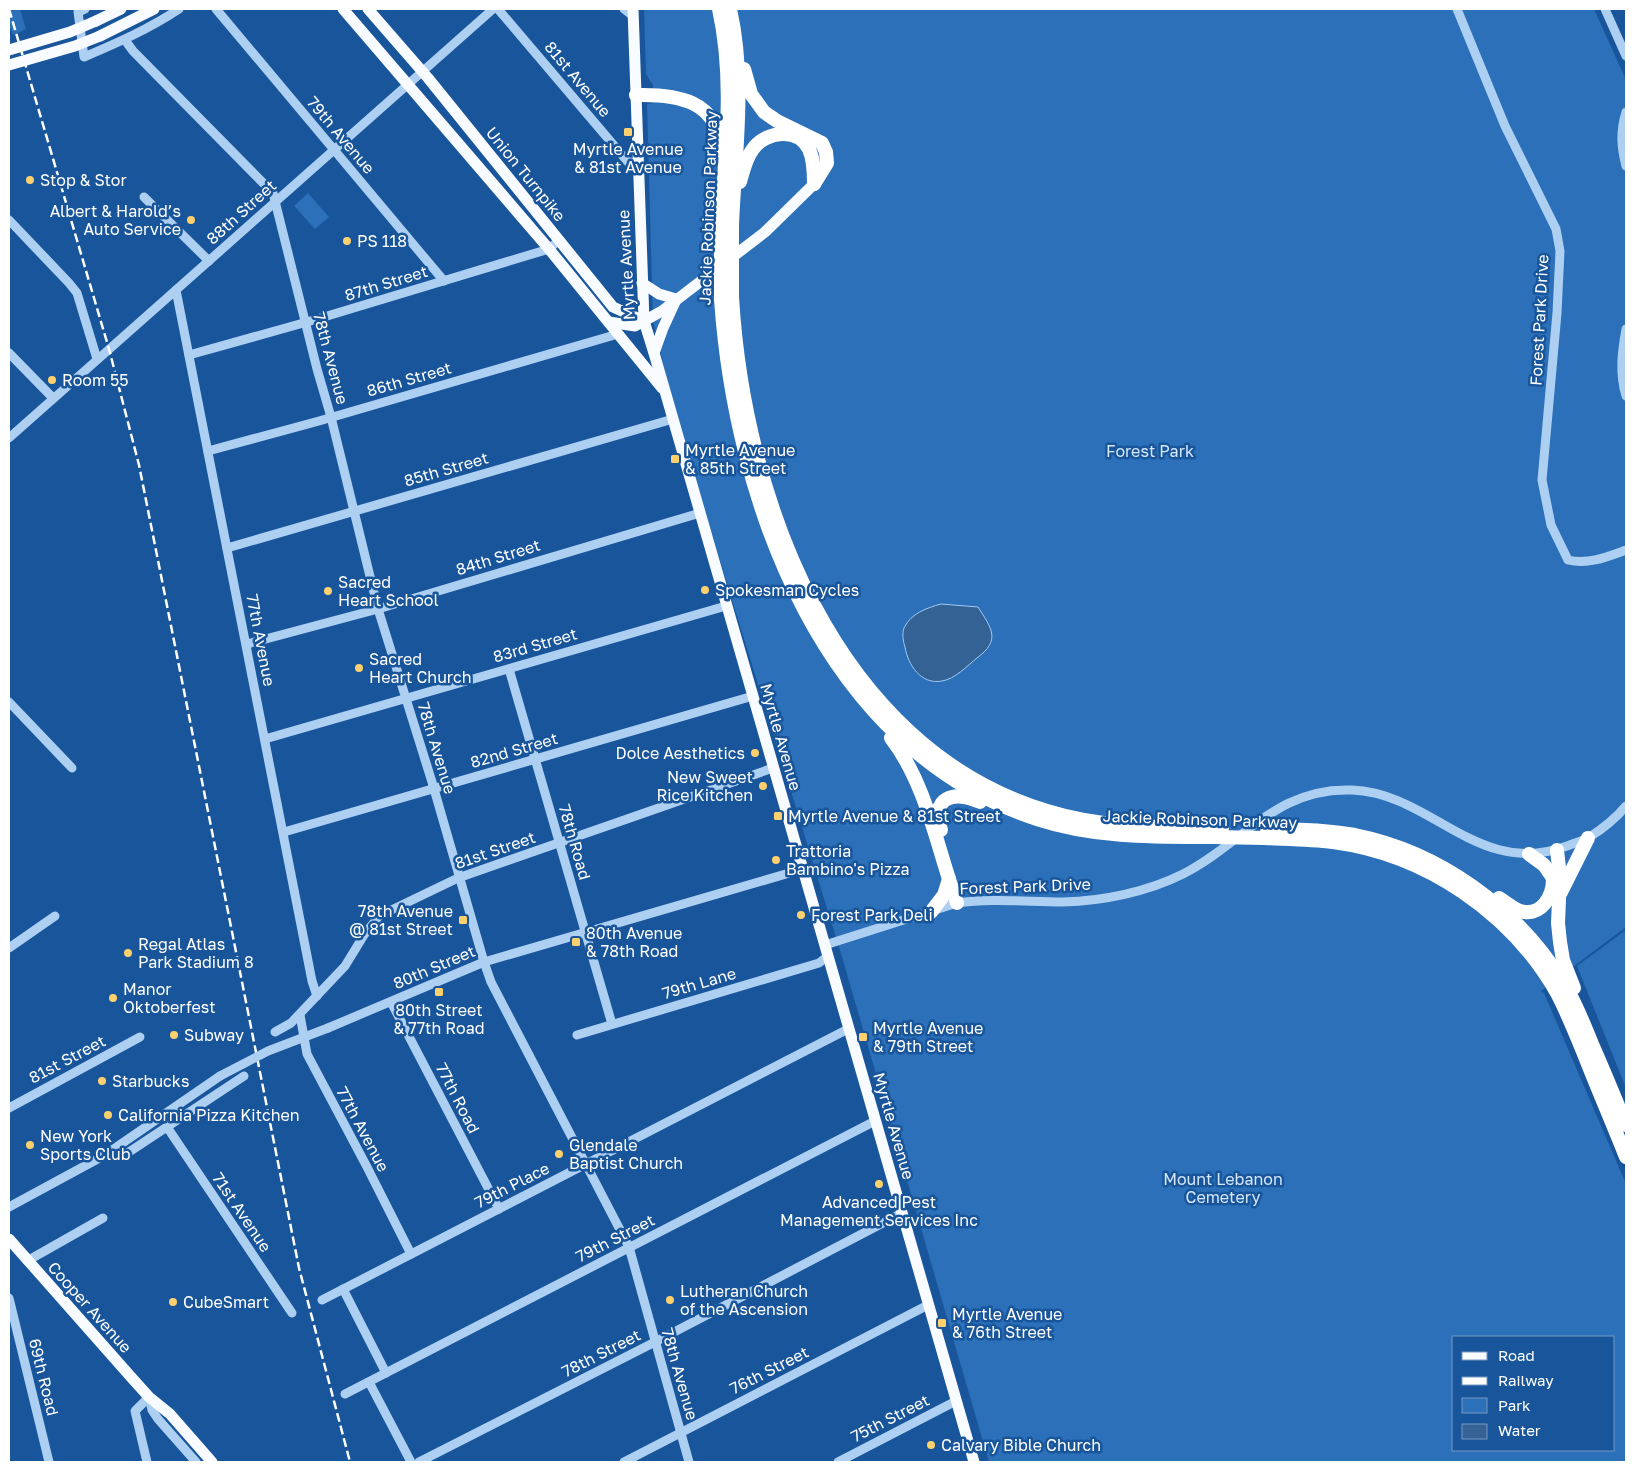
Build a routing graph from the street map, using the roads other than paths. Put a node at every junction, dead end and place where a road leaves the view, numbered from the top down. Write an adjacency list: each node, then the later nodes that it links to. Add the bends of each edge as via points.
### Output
1 (86, 9): 17 (street, via 78,12 84,57)
2 (121, 9): 18 (main road, bridge, via 70,32)
3 (154, 9): 20 (main road, bridge, via 76,46)
4 (179, 9): 17 (street)
5 (216, 9): 25 (street, 79th Avenue)
6 (343, 9): 22 (main road, Union Turnpike)
7 (368, 9): 21 (main road, Union Turnpike)
8 (494, 9): 21 (street, 88th Street)
9 (498, 9): 26 (street, 81st Avenue, via 628,162)
10 (624, 9): 15 (street)
11 (719, 9): 29 (highway, Jackie Robinson Parkway, via 729,87)
12 (730, 9): 16 (highway, Jackie Robinson Parkway)
13 (1457, 9): 62 (street, Forest Park Drive, via 1505,126 1547,210 1560,251 1542,480 1551,525 1568,560 1582,563)
14 (1605, 9): 19 (street)
15 (633, 12): 23 (main road, Myrtle Avenue)
16 (734, 32): 28 (highway, via 748,87 755,101 777,121 822,143 827,162); 32 (highway, Jackie Robinson Parkway, via 739,106)
17 (124, 40): 31 (street, 78th Avenue, via 271,190)
18 (9, 50)
19 (1626, 56)
20 (9, 65)
21 (422, 72): 22 (street, 88th Street); 35 (main road, Union Turnpike)
22 (408, 85): 25 (street, 88th Street); 36 (main road, Union Turnpike)
23 (636, 95): 26 (main road, Myrtle Avenue); 29 (highway, via 678,97 697,105 707,115 720,141)
24 (1626, 112): 27 (street, via 1621,143)
25 (334, 150): 31 (street, 88th Street); 38 (street, 79th Avenue)
26 (638, 163): 39 (main road, Myrtle Avenue)
27 (1626, 166)
28 (814, 184): 32 (highway, via 813,161 805,143 791,135 770,136 756,145 748,158); 42 (main road, via 765,232)
29 (723, 188): 34 (highway, Jackie Robinson Parkway)
30 (144, 197): 37 (street)
31 (275, 202): 37 (street, 88th Street); 44 (street, 78th Avenue)
32 (732, 209): 34 (highway, Jackie Robinson Parkway)
33 (9, 220): 51 (street, via 77,293)
34 (727, 225): 41 (highway, Jackie Robinson Parkway, bridge)
35 (558, 241): 36 (street, 87th Street); 43 (main road, Union Turnpike, via 613,307)
36 (549, 249): 38 (street, 87th Street); 45 (main road, Union Turnpike)
37 (209, 261): 40 (street, 88th Street)
38 (444, 281): 44 (street, 87th Street)
39 (642, 283): 42 (main road, via 659,294); 43 (main road, Myrtle Avenue)
40 (176, 290): 50 (street, 77th Avenue); 51 (street, 88th Street)
41 (726, 298): 70 (highway, Jackie Robinson Parkway, via 727,362 738,422 773,540 796,593 826,646); 79 (highway, Jackie Robinson Parkway, via 757,457 782,534 818,613 850,663 888,710 920,742 959,770 1002,794 1032,806 1110,825)
42 (676, 299): 43 (main road); 49 (main road)
43 (644, 321): 45 (main road, via 635,326); 49 (main road, Myrtle Avenue)
44 (306, 322): 50 (street, 87th Street); 55 (street, 78th Avenue)
45 (608, 322): 47 (main road, Union Turnpike)
46 (1626, 329): 53 (street, via 1622,372)
47 (618, 334): 52 (main road, Union Turnpike); 55 (street, 86th Street)
48 (9, 353): 54 (street)
49 (654, 353): 52 (main road, Myrtle Avenue)
50 (189, 355): 58 (street, 77th Avenue)
51 (97, 359): 54 (street, 88th Street)
52 (666, 392): 56 (main road, Myrtle Avenue)
53 (1626, 396)
54 (53, 398): 57 (street, 88th Street)
55 (331, 417): 58 (street, 86th Street); 59 (street, 78th Avenue)
56 (673, 419): 59 (street, 85th Street); 60 (main road, Myrtle Avenue)
57 (9, 438)
58 (208, 452): 61 (street, 77th Avenue)
59 (355, 511): 61 (street, 85th Street); 64 (street, 78th Avenue)
60 (700, 513): 63 (main road, Myrtle Avenue); 64 (street, 84th Street)
61 (227, 548): 65 (street, 77th Avenue)
62 (1626, 550)
63 (726, 606): 66 (street, 83rd Street); 67 (main road, Myrtle Avenue)
64 (378, 609): 65 (street, 84th Street); 68 (street, 78th Avenue)
65 (247, 644): 71 (street, 77th Avenue)
66 (509, 669): 68 (street, 83rd Street); 72 (street, 78th Road)
67 (753, 696): 72 (street, 82nd Street); 74 (main road, Myrtle Avenue)
68 (406, 698): 71 (street, 83rd Street); 75 (street, 78th Avenue)
69 (9, 702): 73 (street)
70 (873, 710): 77 (highway, Jackie Robinson Parkway, via 909,746 945,774 993,801); 88 (highway, via 914,773)
71 (265, 739): 78 (street, 77th Avenue)
72 (535, 759): 75 (street, 82nd Street); 82 (street, 78th Road)
73 (72, 768)
74 (773, 768): 82 (street, 81st Street); 85 (main road, Myrtle Avenue)
75 (434, 788): 78 (street, 82nd Street); 86 (street, 78th Avenue)
76 (1626, 806): 81 (street, Forest Park Drive)
77 (1037, 819): 79 (highway, Jackie Robinson Parkway, via 1078,830 1121,836); 91 (highway, via 1002,812 965,796 953,796 942,802 938,821)
78 (284, 832): 98 (street, 77th Avenue)
79 (1218, 833): 80 (highway, Jackie Robinson Parkway, bridge)
80 (1266, 834): 89 (highway, Jackie Robinson Parkway, via 1319,831 1370,839 1429,860); 113 (highway, Jackie Robinson Parkway, via 1333,842 1394,857 1450,884 1499,921 1522,943 1556,993)
81 (1588, 838): 83 (street, Forest Park Drive); 90 (highway)
82 (560, 844): 86 (street, 81st Street); 94 (street, 78th Road)
83 (1553, 851): 84 (street, Forest Park Drive); 87 (highway); 90 (highway)
84 (1528, 854): 87 (highway, via 1544,865); 91 (street, Forest Park Drive, via 1487,847 1399,800 1354,790 1336,790 1317,792 1291,801 1182,875 1126,894 1093,900)
85 (802, 869): 94 (street, 80th Street); 96 (main road, Myrtle Avenue)
86 (458, 878): 97 (street, 78th Avenue); 98 (street, 81st Street, via 379,916 345,966)
87 (1553, 878): 89 (highway, via 1548,900 1539,908 1528,911 1516,909)
88 (949, 879): 91 (highway); 92 (highway, via 944,895)
89 (1468, 883): 104 (highway, Jackie Robinson Parkway, via 1503,910 1534,943 1562,980)
90 (1560, 895): 104 (highway, via 1558,923 1561,950)
91 (961, 903): 92 (street, Forest Park Drive)
92 (931, 912): 96 (street, Forest Park Drive)
93 (55, 916): 95 (street)
94 (585, 931): 97 (street, 80th Street); 101 (street, 78th Road)
95 (9, 948)
96 (826, 951): 101 (street, 79th Lane, via 818,963); 102 (main road, Myrtle Avenue)
97 (484, 962): 99 (street, 80th Street); 114 (street, 78th Avenue, via 491,982)
98 (317, 996): 100 (street, 81st Street)
99 (391, 1002): 112 (street, 80th Street, bridge, via 268,1051 220,1076); 116 (street, 77th Road)
100 (300, 1015): 103 (street, 81st Street); 122 (street, 77th Avenue, via 307,1054)
101 (612, 1024): 105 (street, 79th Lane)
102 (848, 1028): 109 (main road, Myrtle Avenue); 114 (street, 79th Place)
103 (275, 1032)
104 (1588, 1034): 110 (highway, Jackie Robinson Parkway)
105 (577, 1035)
106 (140, 1037): 108 (street, 81st Street)
107 (244, 1076): 111 (street, 80th Street)
108 (9, 1108)
109 (875, 1121): 117 (main road, Myrtle Avenue); 120 (street, 79th Street)
110 (1626, 1125)
111 (168, 1127): 112 (street, 80th Street, via 126,1154); 128 (street, 71st Avenue)
112 (105, 1155): 115 (street, 80th Street)
113 (1626, 1157)
114 (586, 1164): 116 (street, 79th Place); 120 (street, 78th Avenue)
115 (9, 1206)
116 (499, 1209): 122 (street, 79th Place)
117 (902, 1213): 127 (main road, Myrtle Avenue); 129 (street, 78th Street)
118 (103, 1218): 123 (street)
119 (9, 1239): 121 (main road, Cooper Avenue)
120 (629, 1248): 129 (street, 78th Avenue); 130 (street, 79th Street)
121 (14, 1253): 123 (main road, Cooper Avenue)
122 (411, 1254): 124 (street, 79th Place)
123 (27, 1261): 133 (main road, Cooper Avenue)
124 (343, 1289): 126 (street, 79th Place); 130 (street)
125 (9, 1298): 136 (street, 69th Road)
126 (322, 1300)
127 (928, 1305): 134 (main road, Myrtle Avenue); 135 (street, 76th Street)
128 (292, 1314)
129 (655, 1342): 135 (street, 78th Avenue); 141 (street, 78th Street)
130 (386, 1373): 131 (street, 79th Street)
131 (369, 1382): 132 (street, 79th Street); 140 (street)
132 (345, 1394)
133 (149, 1396): 137 (street, via 135,1411); 138 (street, Cooper Avenue, via 158,1419); 139 (main road, Cooper Avenue, via 170,1414)
134 (956, 1401): 144 (street, 75th Street); 145 (main road, Myrtle Avenue)
135 (680, 1433): 142 (street, 76th Street); 143 (street, 78th Avenue)
136 (49, 1462)
137 (147, 1462)
138 (196, 1462)
139 (212, 1462)
140 (411, 1462)
141 (419, 1462)
142 (624, 1462)
143 (689, 1462)
144 (838, 1462)
145 (974, 1462)

